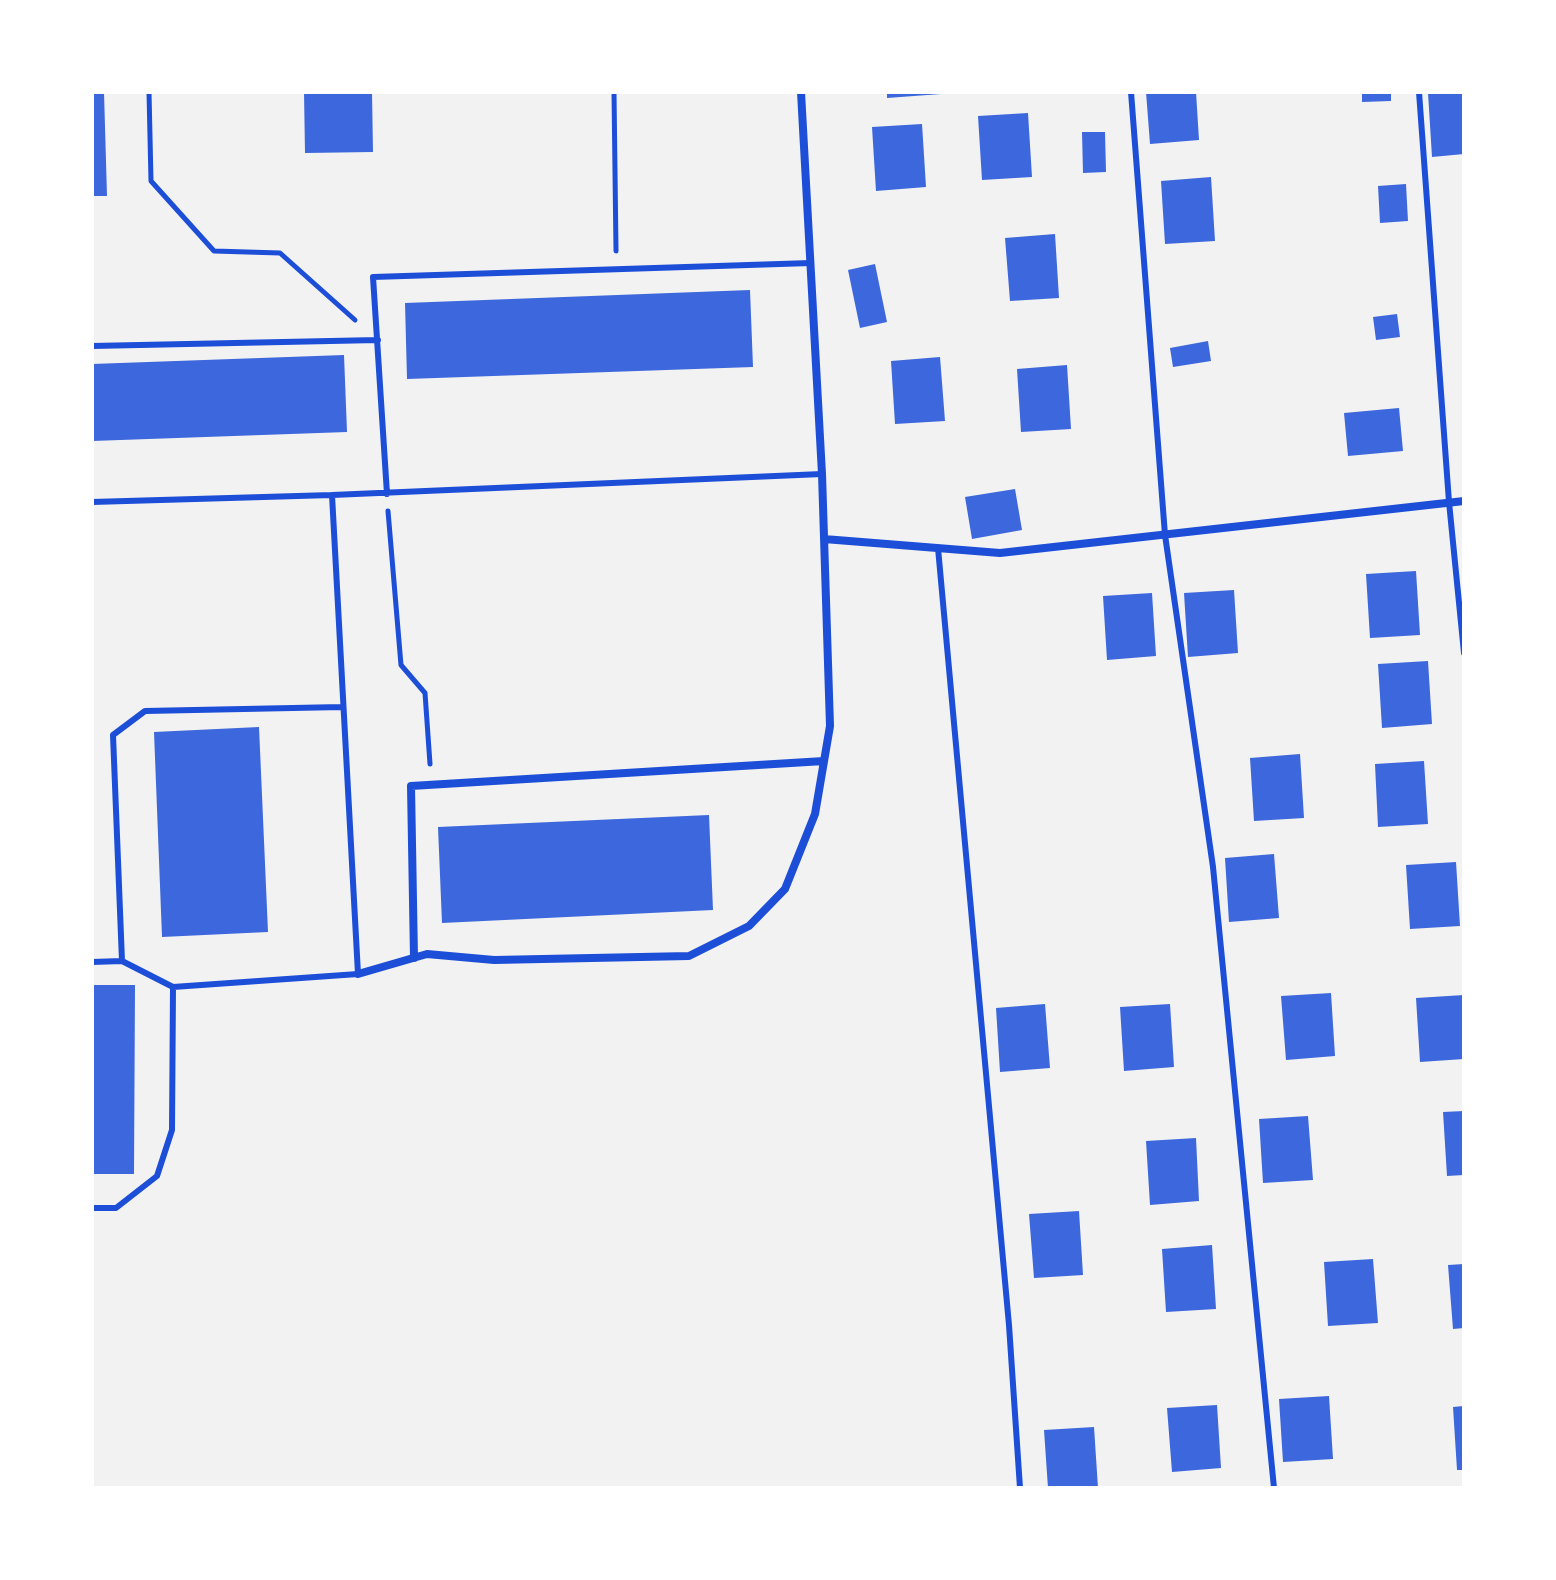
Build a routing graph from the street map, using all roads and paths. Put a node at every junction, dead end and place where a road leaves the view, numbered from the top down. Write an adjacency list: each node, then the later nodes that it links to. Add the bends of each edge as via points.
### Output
1 (149, 92): 8 (path, via 151,181 214,251 280,253)
2 (614, 92): 7 (path)
3 (801, 92): 6 (street)
4 (1131, 92): 16 (lane)
5 (1419, 92): 15 (lane)
6 (811, 263): 7 (lane); 10 (street)
7 (616, 269): 8 (lane, via 373,277)
8 (378, 340): 9 (lane); 11 (lane)
9 (92, 346)
10 (822, 474): 11 (lane); 17 (street)
11 (387, 494): 12 (lane); 22 (path, via 401,665 425,693)
12 (332, 495): 14 (lane); 20 (lane)
13 (1464, 501): 15 (street)
14 (92, 502)
15 (1449, 502): 16 (street); 19 (lane)
16 (1165, 535): 18 (street, via 1000,553); 30 (lane, via 1213,867)
17 (824, 539): 18 (street); 21 (street, via 830,726)
18 (938, 548): 29 (lane)
19 (1464, 653)
20 (342, 707): 24 (lane, via 145,711 113,735); 26 (lane)
21 (824, 761): 22 (street); 23 (street, via 815,814 785,889 749,926 689,956)
22 (431, 785): 23 (street, via 411,786)
23 (414, 958): 26 (street)
24 (122, 961): 25 (lane); 27 (lane)
25 (92, 962)
26 (358, 974): 27 (lane)
27 (173, 987): 28 (lane, via 172,1130 157,1176 116,1208)
28 (92, 1208)
29 (1020, 1488)
30 (1274, 1488)

